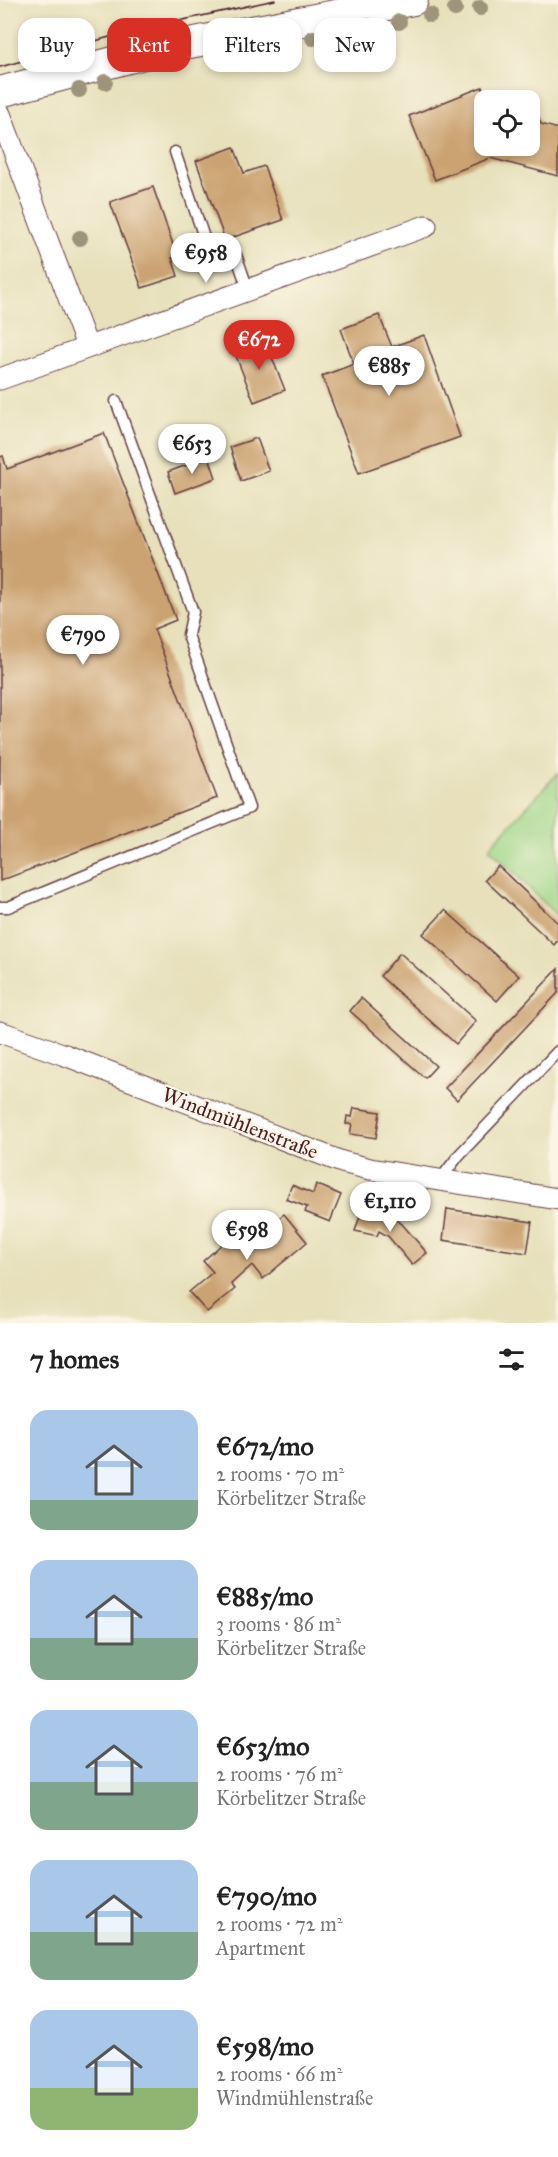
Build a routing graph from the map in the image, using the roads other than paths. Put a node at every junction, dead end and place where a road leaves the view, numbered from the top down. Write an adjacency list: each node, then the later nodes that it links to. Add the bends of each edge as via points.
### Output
1 (413, 0): 2 (main road, via 174,46)
2 (0, 92)
3 (0, 114): 7 (street)
4 (175, 152): 6 (lane, via 212,261 236,255)
5 (426, 226): 6 (street)
6 (249, 289): 7 (street)
7 (87, 346): 8 (street)
8 (0, 379)
9 (116, 401): 10 (lane, via 193,612 188,635 249,808 8,908)
10 (0, 906)
11 (0, 1032): 13 (street, Windmühlenstraße, via 327,1157 370,1169)
12 (558, 1051): 13 (lane)
13 (440, 1180): 14 (street, Windmühlenstraße)
14 (558, 1199)

